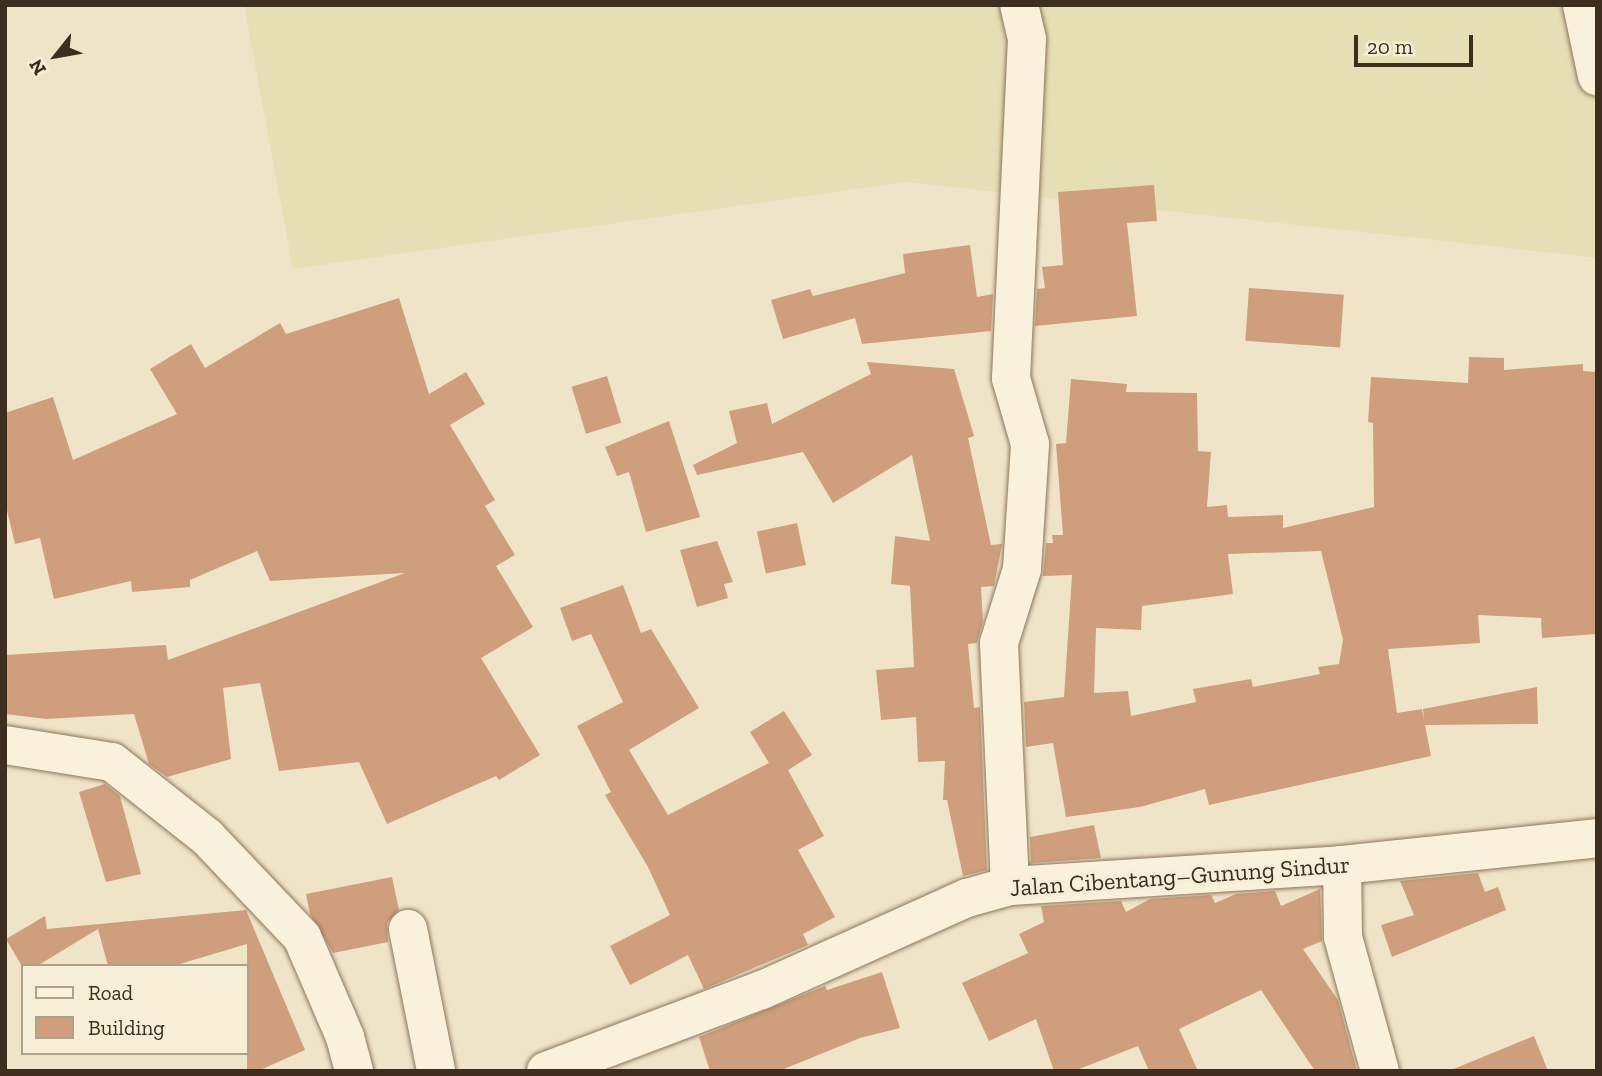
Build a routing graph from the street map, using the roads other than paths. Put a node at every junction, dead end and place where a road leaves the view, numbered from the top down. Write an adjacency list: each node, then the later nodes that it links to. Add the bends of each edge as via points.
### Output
1 (1019, 5): 7 (street, via 1027,39 1011,378 1030,444 1022,569 999,643)
2 (1588, 10): 3 (street)
3 (1597, 76)
4 (5, 745): 9 (street, via 112,762 207,836 302,937 345,1037)
5 (1597, 838): 6 (street, Jalan Cibentang–Gunung Sindur)
6 (1342, 865): 7 (street, Jalan Cibentang–Gunung Sindur); 12 (street, via 1343,937)
7 (1010, 886): 11 (street, Jalan Cibentang–Gunung Sindur, via 967,898 762,990)
8 (408, 929): 10 (street)
9 (354, 1071)
10 (436, 1071)
11 (546, 1071)
12 (1380, 1071)

